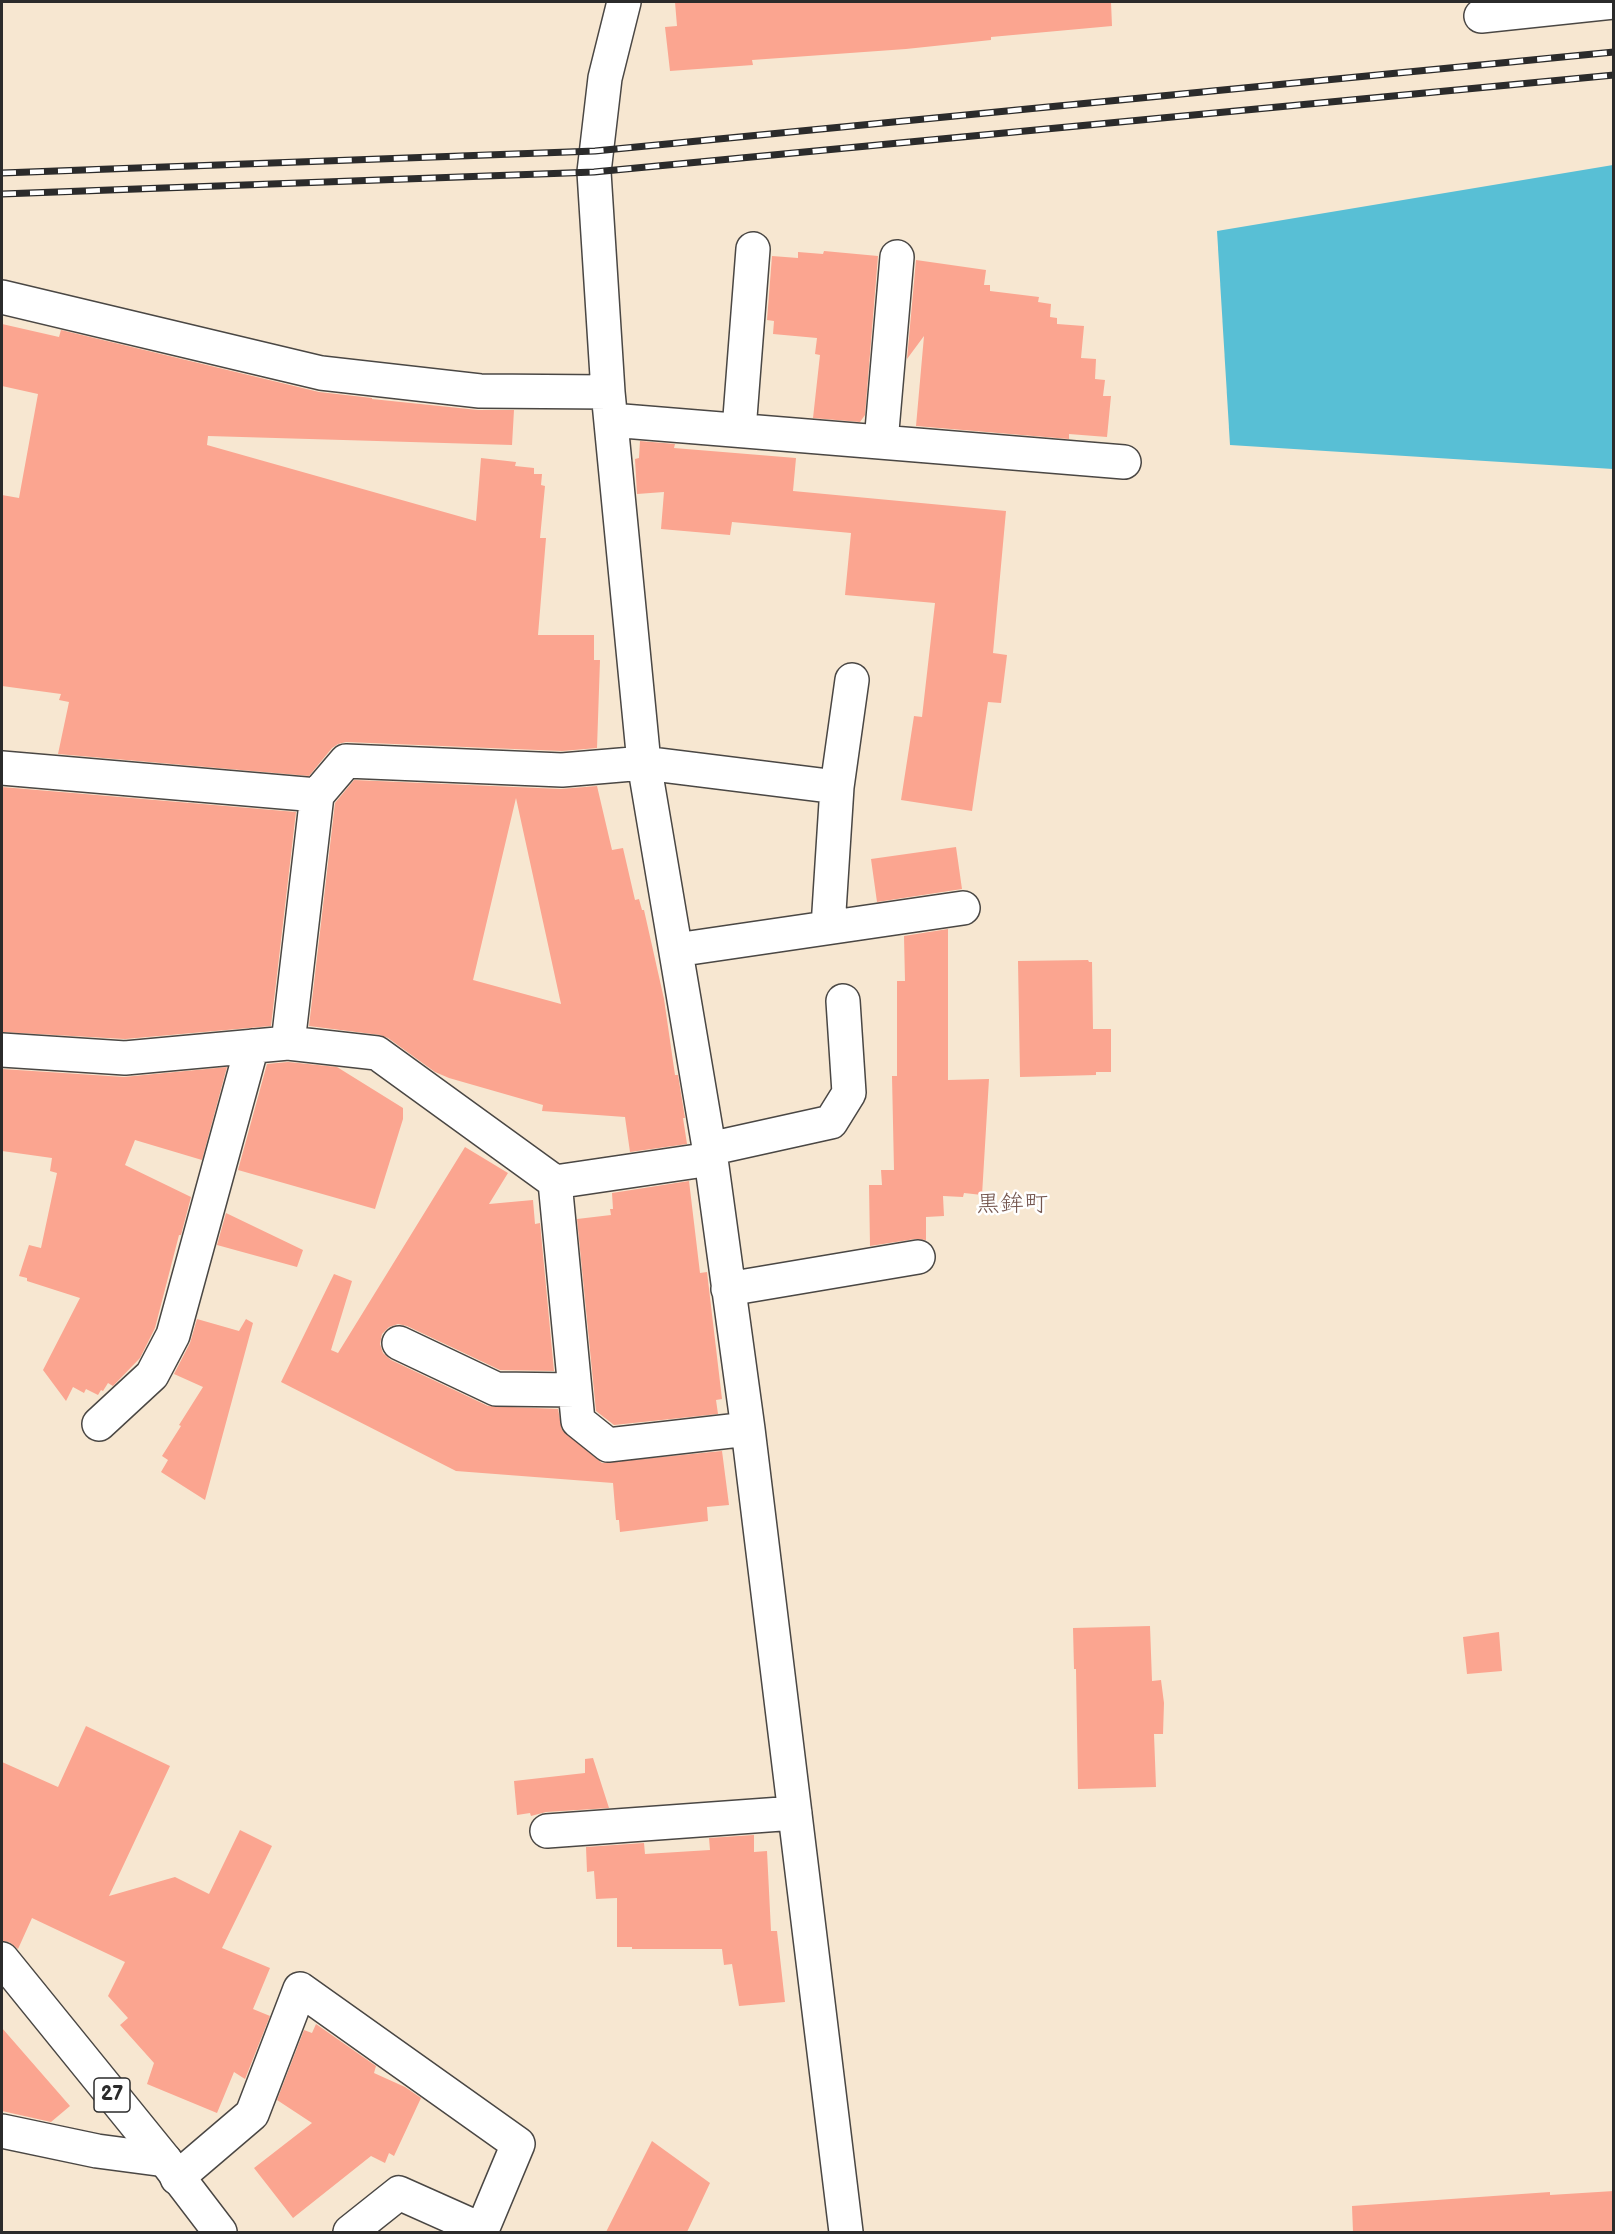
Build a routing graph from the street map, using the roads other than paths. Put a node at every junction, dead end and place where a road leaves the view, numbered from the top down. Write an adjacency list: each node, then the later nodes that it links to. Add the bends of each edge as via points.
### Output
1 (624, 2): 7 (street, via 605,78 594,172)
2 (1614, 2): 3 (street)
3 (1481, 16)
4 (753, 249): 8 (street)
5 (897, 257): 9 (street)
6 (2, 297): 7 (street, via 321,373)
7 (609, 406): 8 (street); 12 (street)
8 (739, 430): 9 (street)
9 (881, 442): 10 (street)
10 (1124, 462)
11 (852, 680): 14 (street)
12 (644, 764): 14 (street); 15 (street, via 562,770 346,761); 18 (street)
13 (2, 768): 15 (street)
14 (837, 787): 17 (street)
15 (316, 795): 20 (street)
16 (963, 908): 17 (street)
17 (828, 927): 18 (street)
18 (676, 950): 23 (street)
19 (843, 1001): 23 (street, via 849,1094 831,1122)
20 (288, 1043): 21 (street); 24 (street, via 377,1053)
21 (252, 1046): 22 (street, via 125,1058); 29 (street, via 173,1335 152,1375)
22 (2, 1050)
23 (710, 1154): 24 (street); 26 (street)
24 (555, 1182): 28 (street)
25 (918, 1257): 26 (street)
26 (728, 1289): 30 (street)
27 (399, 1343): 28 (street, via 496,1389)
28 (575, 1390): 30 (street, via 578,1421 608,1445)
29 (99, 1424)
30 (748, 1429): 31 (street)
31 (795, 1813): 32 (street); 38 (street)
32 (547, 1831)
33 (2, 1959): 35 (street, 27)
34 (2, 2131): 35 (street)
35 (171, 2169): 36 (street, 27); 37 (street, via 252,2114 300,1989 518,2144 482,2230 399,2193)
36 (220, 2232)
37 (350, 2232)
38 (846, 2232)

